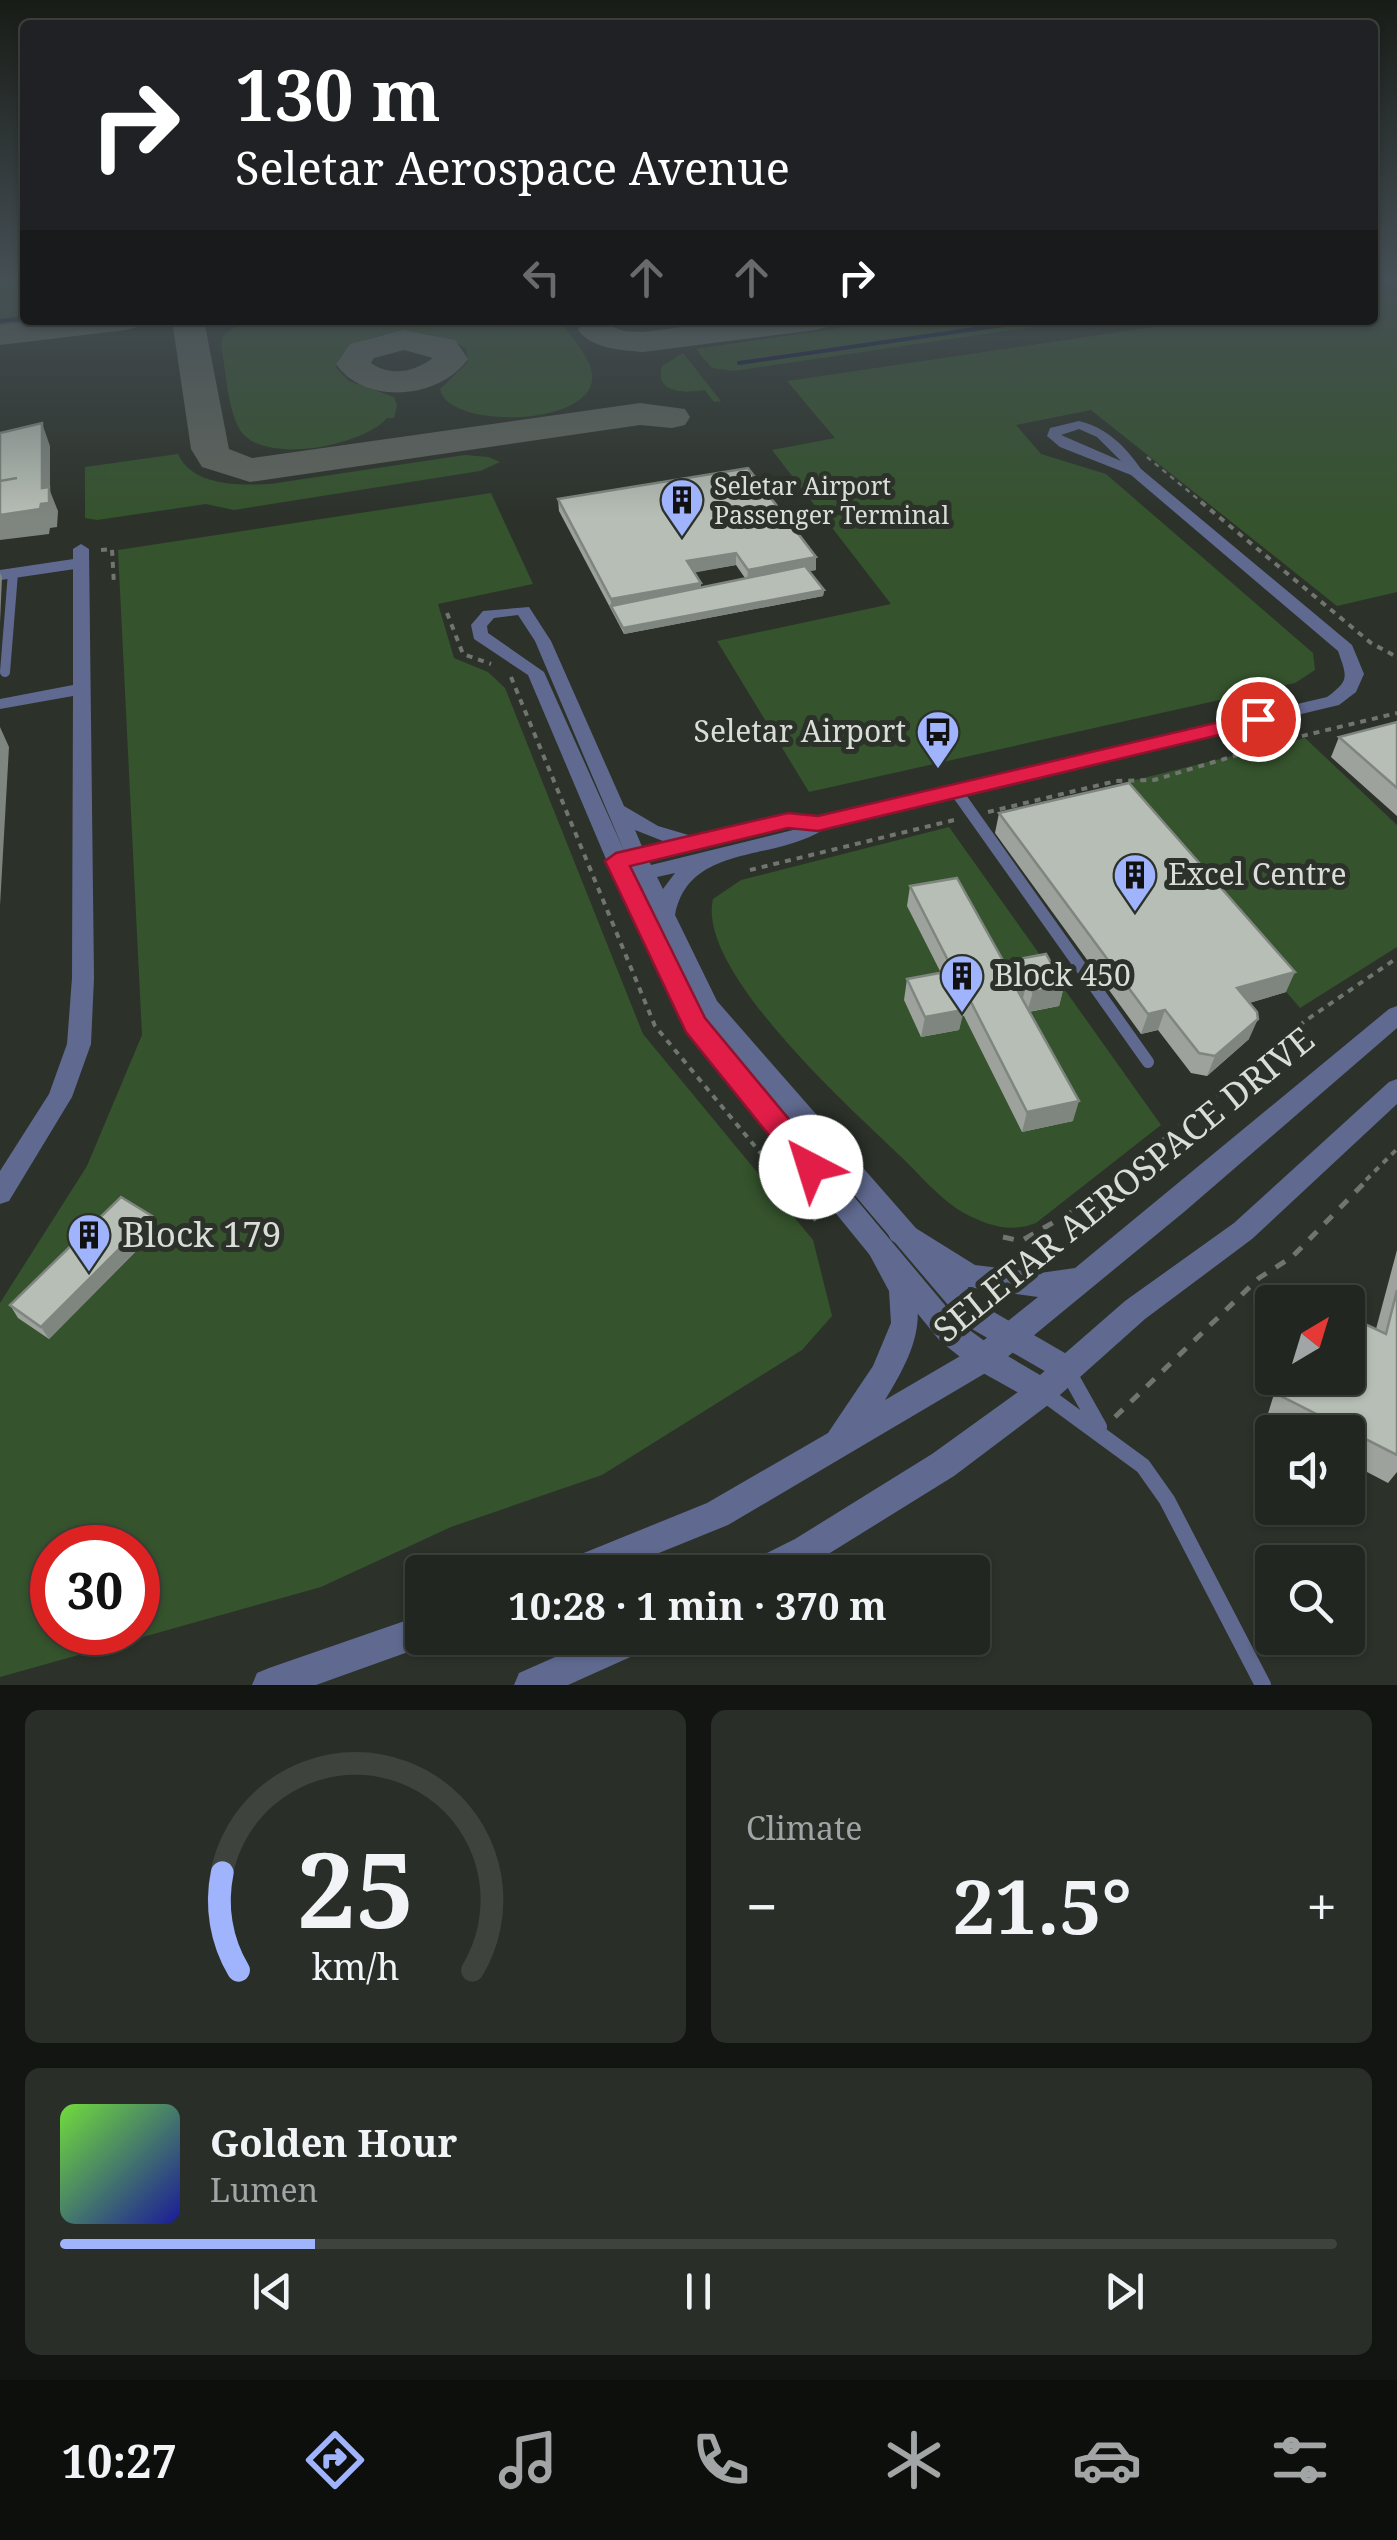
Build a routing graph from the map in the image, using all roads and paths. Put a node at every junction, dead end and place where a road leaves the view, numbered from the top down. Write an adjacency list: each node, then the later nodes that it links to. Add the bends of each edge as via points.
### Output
1 (1139, 452): 7 (path, via 1371,643)
2 (1136, 472): 2 (street, via 1065,444 1055,431 1072,425 1098,432); 13 (street, via 1346,649 1356,674 1350,688 1333,701)
3 (81, 555): 4 (lane); 6 (path, via 112,548); 9 (street)
4 (13, 573): 5 (lane); 8 (lane)
5 (0, 575)
6 (114, 585)
7 (1397, 657)
8 (5, 672)
9 (81, 689): 10 (street); 27 (street, via 78,1044 60,1097)
10 (0, 704)
11 (1397, 713): 15 (path, via 1154,780 1116,781)
12 (568, 721): 12 (street, via 535,672 480,635 489,614 514,608 528,616); 14 (street); 19 (street)
13 (956, 791): 15 (lane); 18 (street, via 818,824 800,836)
14 (617, 810): 18 (street); 19 (street)
15 (973, 815): 17 (lane); 20 (path)
16 (1003, 828): 17 (lane)
17 (985, 832): 24 (lane)
18 (702, 851): 19 (street); 21 (street, via 666,899)
19 (631, 867): 21 (street); 29 (street, via 695,1025)
20 (750, 870)
21 (664, 914): 29 (street, via 708,1006)
22 (1397, 958): 28 (path, via 1305,1021 1089,1202 1022,1242)
23 (1397, 1015): 30 (street, SELETAR AEROSPACE DRIVE)
24 (1148, 1062)
25 (1397, 1089): 33 (street, via 1243,1231 1134,1310)
26 (1397, 1149): 35 (path, via 1292,1257 1259,1278)
27 (0, 1193)
28 (1003, 1238)
29 (890, 1240): 30 (street, via 970,1277 1040,1285); 31 (street); 32 (street, via 950,1332); 36 (street, via 906,1302 904,1328)
30 (1081, 1280): 31 (street, SELETAR AEROSPACE DRIVE)
31 (1008, 1337): 32 (street, SELETAR AEROSPACE DRIVE); 33 (street)
32 (984, 1358): 34 (street); 36 (street, SELETAR AEROSPACE DRIVE)
33 (1066, 1370): 34 (street); 35 (lane)
34 (1042, 1392): 35 (lane); 38 (street, via 943,1465)
35 (1100, 1431): 41 (lane, via 1144,1466 1167,1500)
36 (836, 1445): 37 (street, SELETAR AEROSPACE DRIVE, via 717,1514)
37 (617, 1555)
38 (796, 1555)
39 (405, 1637): 42 (street)
40 (597, 1655): 43 (street)
41 (1257, 1680)
42 (268, 1685)
43 (531, 1685)

